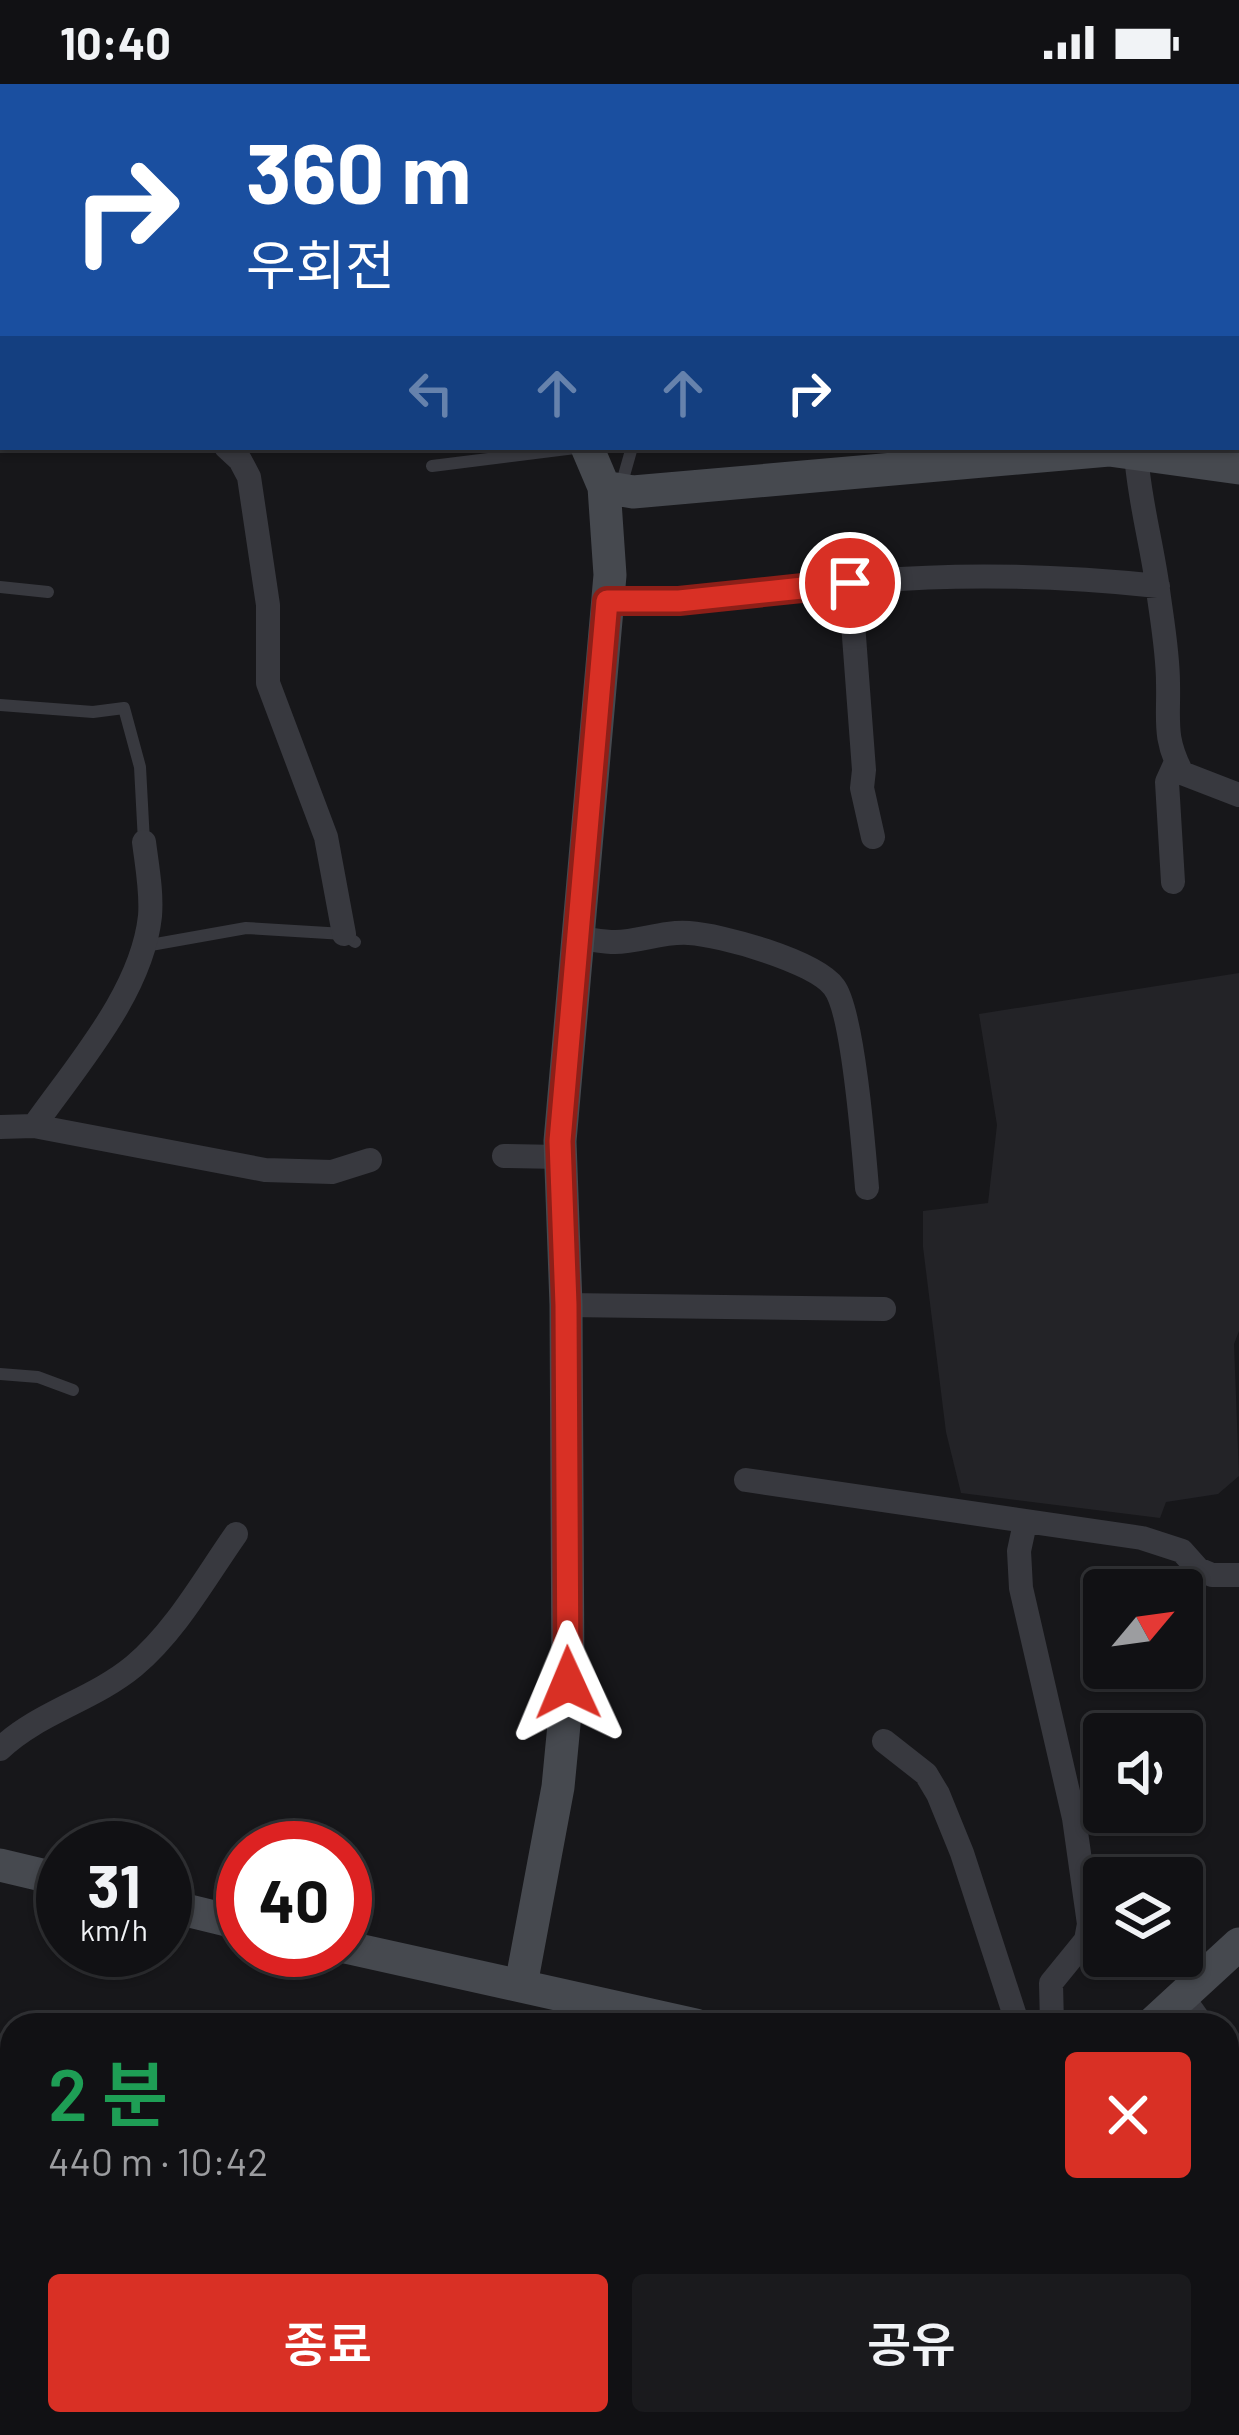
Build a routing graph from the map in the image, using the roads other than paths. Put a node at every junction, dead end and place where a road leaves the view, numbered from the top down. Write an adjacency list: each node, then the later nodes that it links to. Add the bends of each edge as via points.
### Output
1 (229, 450): 20 (street, via 249,477 258,517 268,683 326,837)
2 (561, 450): 6 (lane)
3 (587, 450): 8 (street)
4 (631, 450): 8 (lane)
5 (1136, 450): 7 (street); 8 (street, via 833,468 633,493); 11 (street)
6 (432, 466)
7 (1239, 467)
8 (612, 488): 13 (street)
9 (850, 583): 11 (street, via 1008,576); 13 (street); 17 (street, via 862,788)
10 (0, 586): 12 (lane)
11 (1158, 586): 15 (street, via 1165,716)
12 (48, 592)
13 (607, 601): 21 (street)
14 (0, 705): 18 (lane, via 124,708 140,766)
15 (1176, 762): 16 (street, via 1182,772); 19 (street, via 1168,782)
16 (1239, 795)
17 (873, 837)
18 (145, 842): 22 (street, via 151,909)
19 (1173, 882)
20 (350, 938): 22 (lane, via 246,928)
21 (578, 938): 26 (street); 28 (street, via 715,936 818,972 837,989 844,1012)
22 (142, 946): 23 (street, via 124,998)
23 (34, 1126): 24 (street); 27 (street, via 265,1171 332,1172)
24 (0, 1127)
25 (504, 1156): 26 (street)
26 (560, 1157): 29 (street)
27 (370, 1160)
28 (867, 1188)
29 (566, 1305): 30 (street); 43 (street, via 564,1747)
30 (884, 1309)
31 (0, 1374): 32 (lane)
32 (73, 1390)
33 (746, 1480): 34 (street)
34 (1025, 1523): 36 (street, via 1142,1538 1182,1551 1212,1575); 47 (street, via 1021,1588 1074,1818 1089,1924 1087,1940 1051,1983)
35 (236, 1534): 38 (street, via 136,1664)
36 (1239, 1575)
37 (884, 1741): 46 (street, via 938,1794)
38 (0, 1749)
39 (0, 1864): 40 (street)
40 (36, 1873)
41 (1239, 1944): 44 (street)
42 (372, 1953): 43 (street)
43 (521, 1985): 45 (street)
44 (1187, 1993): 48 (street); 49 (lane)
45 (644, 2013)
46 (1014, 2013)
47 (1052, 2013)
48 (1164, 2013)
49 (1201, 2013)

